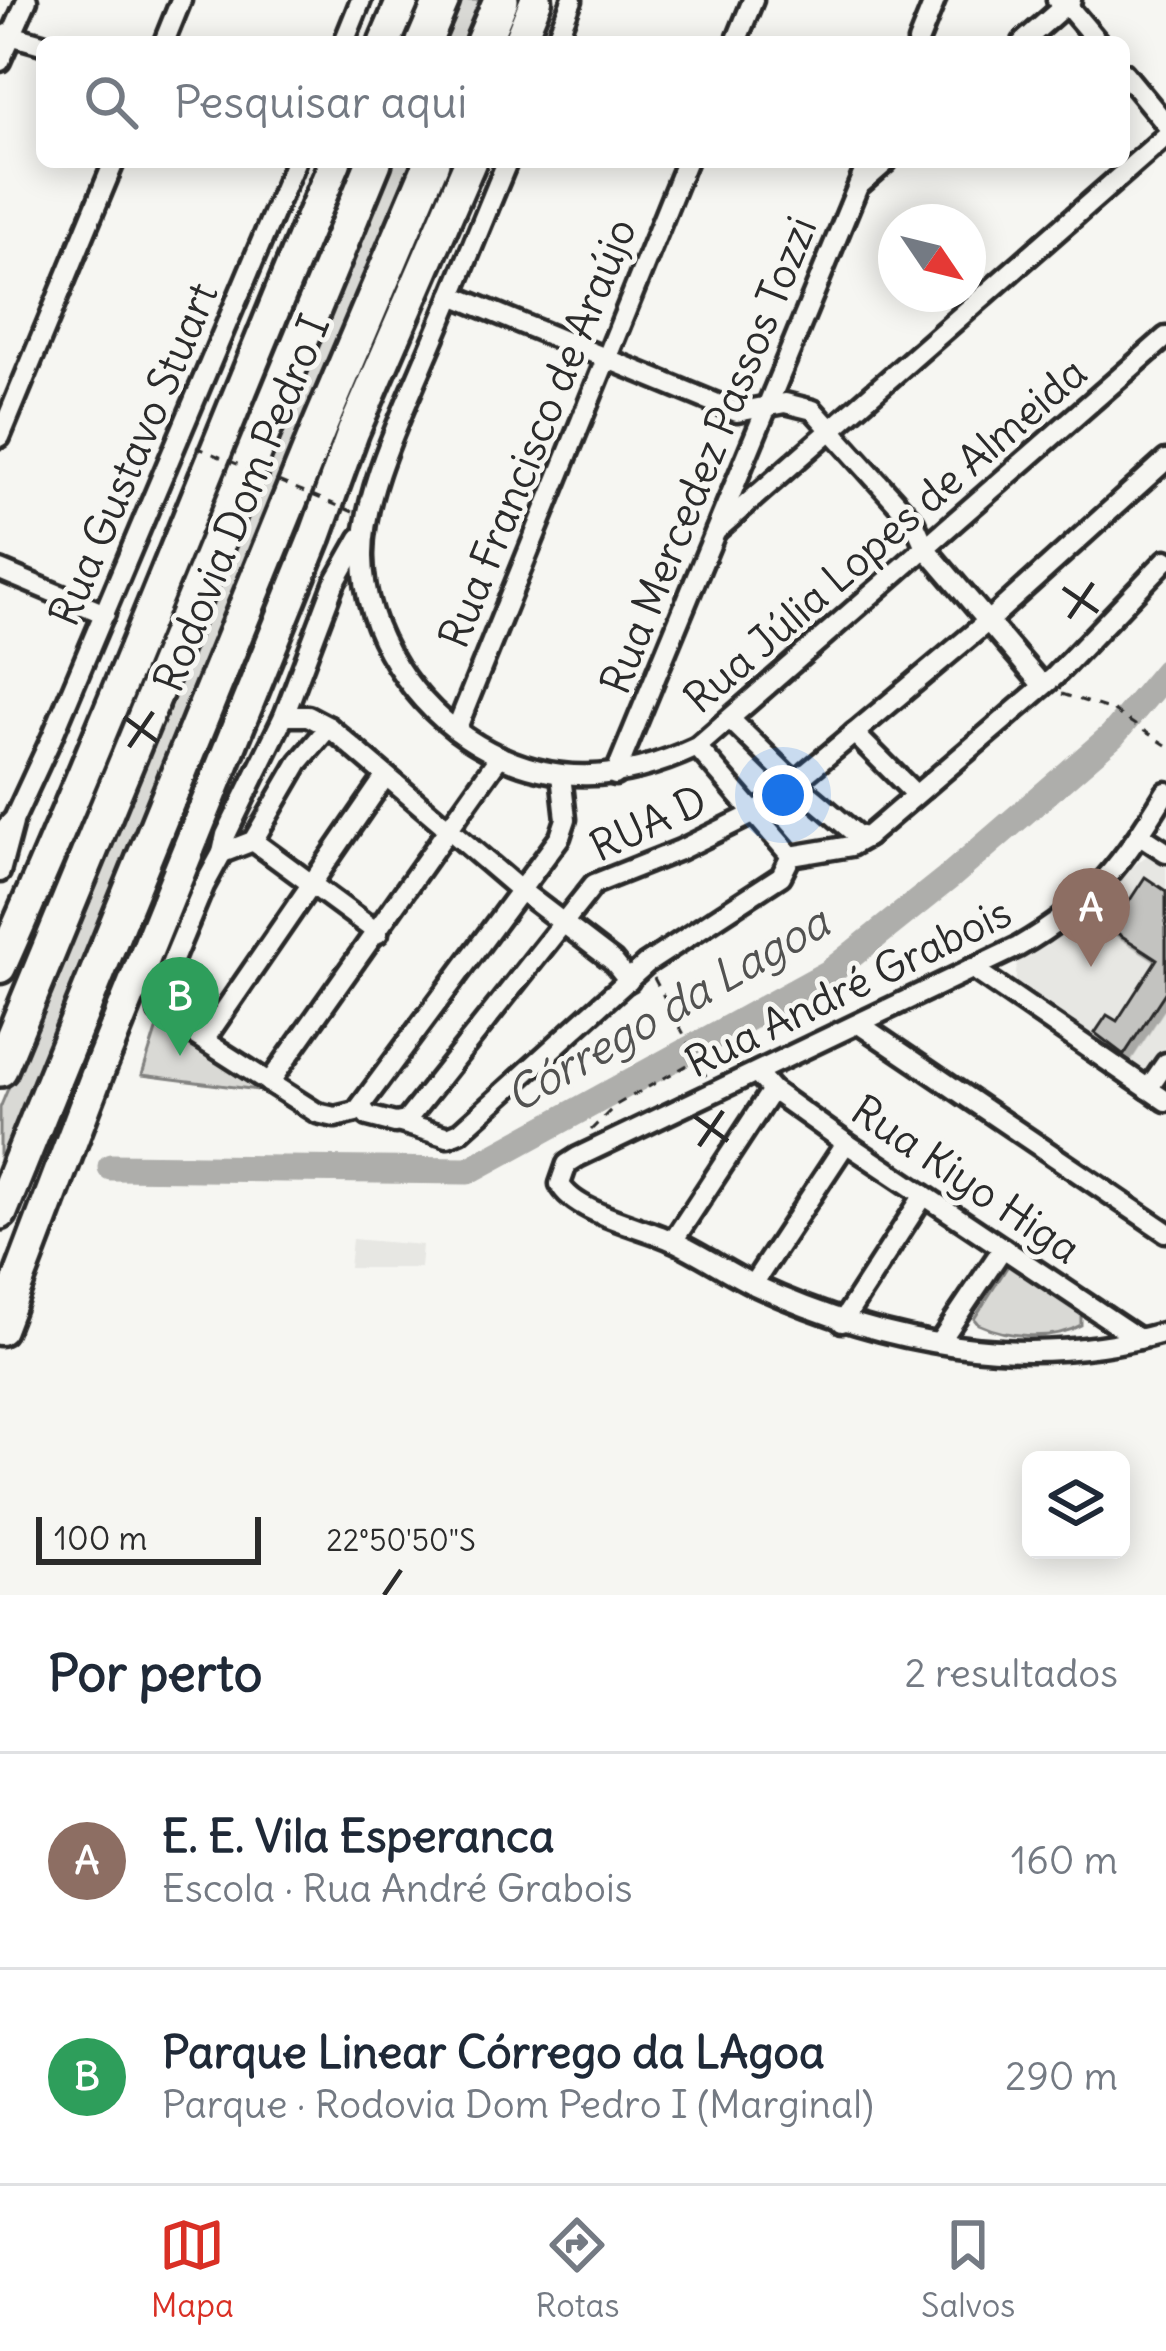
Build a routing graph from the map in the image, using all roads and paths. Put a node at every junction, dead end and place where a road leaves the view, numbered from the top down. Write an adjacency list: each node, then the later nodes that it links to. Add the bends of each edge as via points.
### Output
1 (27, 0): 12 (street)
2 (181, 0): 13 (street)
3 (362, 0): 14 (street)
4 (403, 0): 15 (highway)
5 (442, 0): 16 (highway)
6 (501, 0): 17 (highway)
7 (536, 0): 18 (highway)
8 (572, 0): 19 (street)
9 (753, 0): 20 (street)
10 (935, 0): 21 (street)
11 (1065, 2): 22 (street); 23 (street)
12 (7, 34): 24 (street); 25 (street)
13 (166, 36)
14 (347, 36)
15 (388, 36)
16 (427, 36)
17 (486, 36)
18 (521, 36)
19 (557, 36)
20 (738, 36)
21 (920, 36)
22 (1029, 36)
23 (1093, 36)
24 (36, 42)
25 (0, 61)
26 (1130, 81): 27 (street)
27 (1166, 124)
28 (1166, 136): 40 (street)
29 (112, 168): 47 (street)
30 (292, 168): 58 (street, Rua Gustavo Stuart)
31 (332, 168): 91 (highway)
32 (372, 168): 97 (highway, Rodovia Dom Pedro I)
33 (429, 168): 108 (highway, Rodovia Dom Pedro I)
34 (467, 168): 114 (highway, via 352,432)
35 (505, 168): 42 (street)
36 (684, 168): 44 (street, Rua Francisco de Araújo)
37 (866, 168): 41 (street, Rua Mercedez Passos Tozzi)
38 (879, 168): 41 (street)
39 (1130, 168): 46 (street)
40 (1130, 168)
41 (858, 186): 45 (street, Rua Mercedez Passos Tozzi)
42 (452, 295): 44 (street); 51 (street, via 390,443)
43 (1166, 337): 53 (street, Rua Júlia Lopes de Almeida)
44 (604, 359): 45 (street, via 737,412); 64 (street, Rua Francisco de Araújo)
45 (770, 406): 46 (street, via 805,406); 52 (street, Rua Mercedez Passos Tozzi)
46 (832, 430): 52 (street); 53 (street, via 914,522)
47 (0, 437)
48 (196, 447): 50 (path, bridge)
49 (1166, 460): 59 (street, RUA D)
50 (353, 512)
51 (364, 531): 56 (street, Rua Júlia Lopes de Almeida); 57 (street)
52 (712, 534): 70 (street, Rua Mercedez Passos Tozzi)
53 (926, 549): 59 (street); 62 (street, Rua Júlia Lopes de Almeida)
54 (1166, 560): 60 (street)
55 (0, 570): 58 (street)
56 (368, 589): 57 (street, via 343,584); 64 (street, Rua Júlia Lopes de Almeida, via 393,659 424,703)
57 (329, 596): 61 (street)
58 (105, 614): 76 (street, Rua Gustavo Stuart)
59 (987, 622): 60 (street); 65 (street, RUA D)
60 (1043, 686): 66 (path, via 1112,710); 74 (street)
61 (284, 716): 63 (street); 83 (street)
62 (731, 720): 67 (street, Rua Júlia Lopes de Almeida); 72 (street)
63 (329, 727): 71 (street); 81 (street)
64 (456, 730): 68 (street, Rua Júlia Lopes de Almeida)
65 (854, 733): 72 (street, RUA D); 74 (street)
66 (1166, 746)
67 (697, 747): 70 (street, Rua Júlia Lopes de Almeida); 75 (street)
68 (500, 756): 69 (street, Rua Júlia Lopes de Almeida); 77 (street)
69 (561, 775): 70 (street, Rua Júlia Lopes de Almeida); 87 (street, via 565,828)
70 (615, 775)
71 (385, 777): 77 (street); 86 (street)
72 (794, 782): 75 (street, RUA D); 80 (street)
73 (1166, 792): 79 (street, Rua André Grabois)
74 (915, 794): 80 (street)
75 (755, 813): 84 (street); 88 (street, RUA D, via 594,884)
76 (14, 818): 78 (street, Rua Gustavo Stuart); 85 (street)
77 (450, 830): 87 (street); 89 (street)
78 (0, 834)
79 (1140, 835): 82 (street); 92 (street, Rua André Grabois, via 1065,920)
80 (867, 837): 84 (street)
81 (253, 841): 83 (street); 86 (street)
82 (1166, 852)
83 (222, 853): 95 (street, via 157,1005)
84 (791, 856): 90 (street, via 781,876)
85 (0, 872)
86 (312, 885): 89 (street); 95 (street)
87 (520, 890): 88 (street); 103 (street)
88 (562, 922): 93 (street); 104 (street, RUA D)
89 (378, 933): 99 (street)
90 (646, 964): 93 (street); 106 (path, via 697,1061 616,1105 595,1122)
91 (0, 967)
92 (972, 968): 94 (street, Rua André Grabois); 100 (street)
93 (628, 981): 104 (street, via 460,1132 448,1137)
94 (859, 1024): 98 (street, Rua André Grabois); 109 (street)
95 (205, 1039): 99 (street)
96 (1166, 1063): 100 (street)
97 (0, 1069)
98 (757, 1073): 101 (street, Rua Kiyo Higa); 106 (street, Rua André Grabois)
99 (269, 1083): 103 (street, via 317,1113 334,1117)
100 (1148, 1089): 102 (street)
101 (772, 1090): 105 (street, Rua Kiyo Higa); 110 (street)
102 (1166, 1101)
103 (362, 1106): 104 (street, via 368,1116)
104 (401, 1124)
105 (846, 1143): 107 (street, Rua Kiyo Higa); 112 (street)
106 (578, 1156): 110 (street, via 561,1174 564,1192)
107 (924, 1195): 111 (street, Rua Kiyo Higa); 113 (street)
108 (0, 1212)
109 (1166, 1232)
110 (673, 1240): 112 (street)
111 (1003, 1248): 116 (street, Rua Kiyo Higa); 117 (street)
112 (752, 1284): 113 (street)
113 (842, 1322): 117 (street)
114 (0, 1328)
115 (1166, 1332): 116 (street)
116 (1138, 1339): 117 (street, via 1027,1354)
117 (939, 1343)

